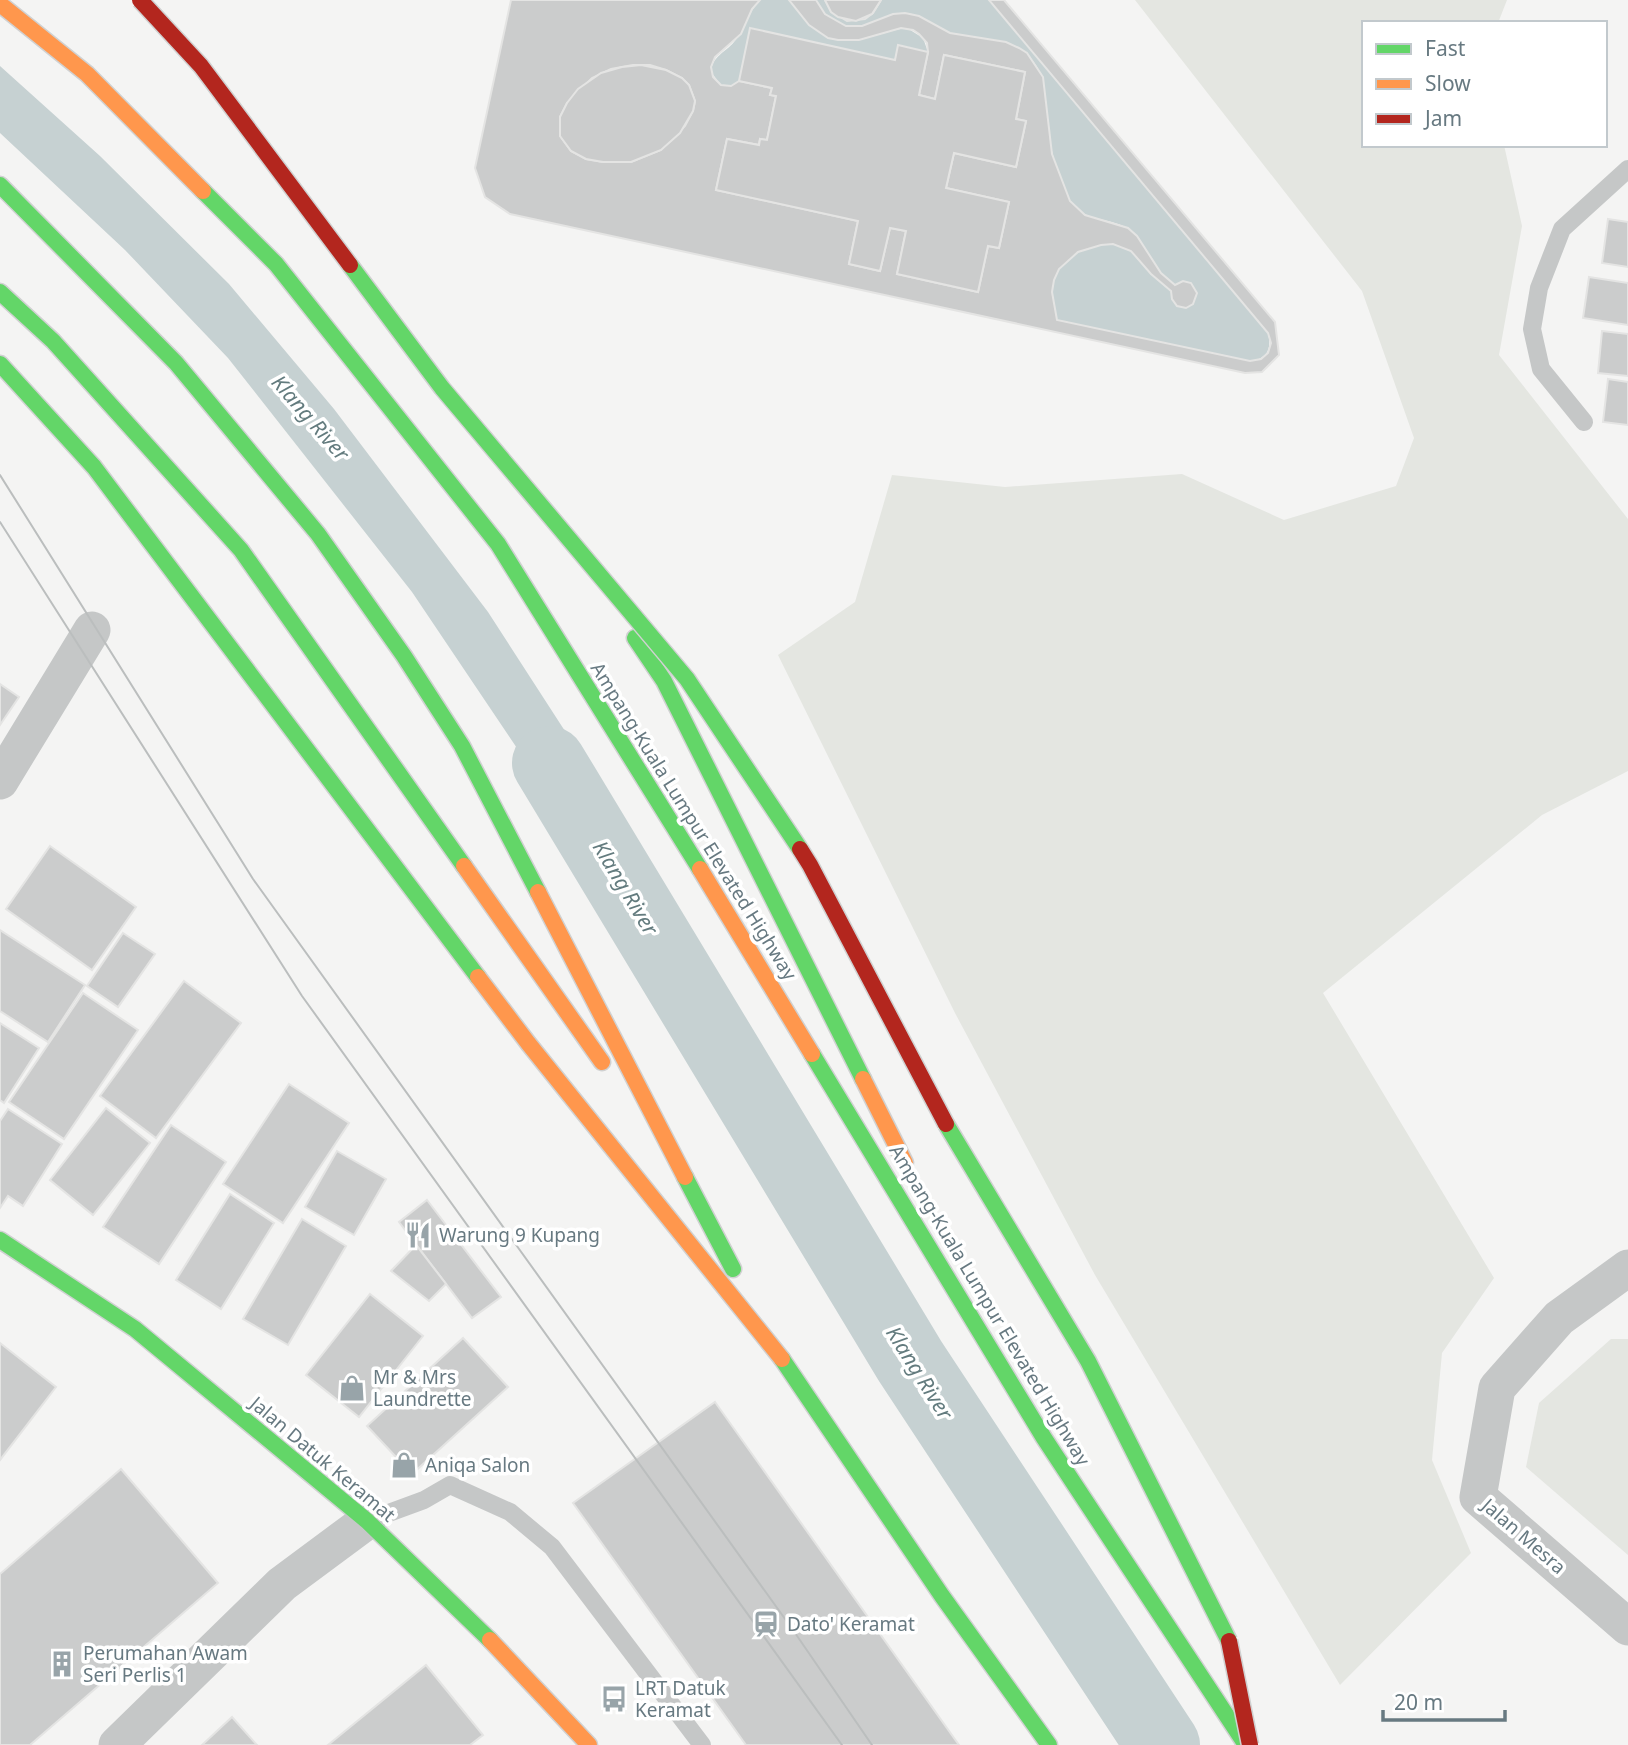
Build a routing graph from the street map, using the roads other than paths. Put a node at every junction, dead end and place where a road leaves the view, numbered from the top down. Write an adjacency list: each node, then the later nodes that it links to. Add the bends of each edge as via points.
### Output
1 (121, 0): 14 (main road, bridge, via 217,96 402,312 532,481 664,681)
2 (140, 0): 26 (main road, bridge, via 201,66 442,388 687,679 810,865 958,1147 1088,1361 1230,1642)
3 (0, 4): 19 (main road, Ampang-Kuala Lumpur Elevated Highway, via 87,74 275,264 498,544 663,807)
4 (1628, 169): 9 (lane, via 1562,229 1539,288 1532,329 1541,369)
5 (0, 185): 13 (main road, via 176,363 317,534 404,656 462,746)
6 (0, 292): 13 (main road, via 53,341 241,550)
7 (0, 364): 10 (main road)
8 (10, 398): 10 (main road)
9 (1584, 422)
10 (94, 467): 18 (main road, via 520,1032)
11 (92, 630): 12 (street)
12 (0, 781)
13 (684, 1178): 18 (main road)
14 (914, 1180)
15 (0, 1240): 20 (main road, Jalan Datuk Keramat, via 135,1329)
16 (951, 1254): 19 (main road)
17 (1628, 1268): 21 (street, Jalan Mesra, via 1559,1318 1497,1388 1478,1497)
18 (775, 1348): 25 (main road)
19 (1044, 1438): 26 (main road, Ampang-Kuala Lumpur Elevated Highway)
20 (367, 1521): 22 (street, via 282,1584); 23 (main road, Jalan Datuk Keramat, via 464,1613); 24 (lane, via 450,1485 510,1512 552,1547)
21 (1628, 1627)
22 (117, 1745)
23 (589, 1745)
24 (702, 1745)
25 (1049, 1745)
26 (1248, 1745)

